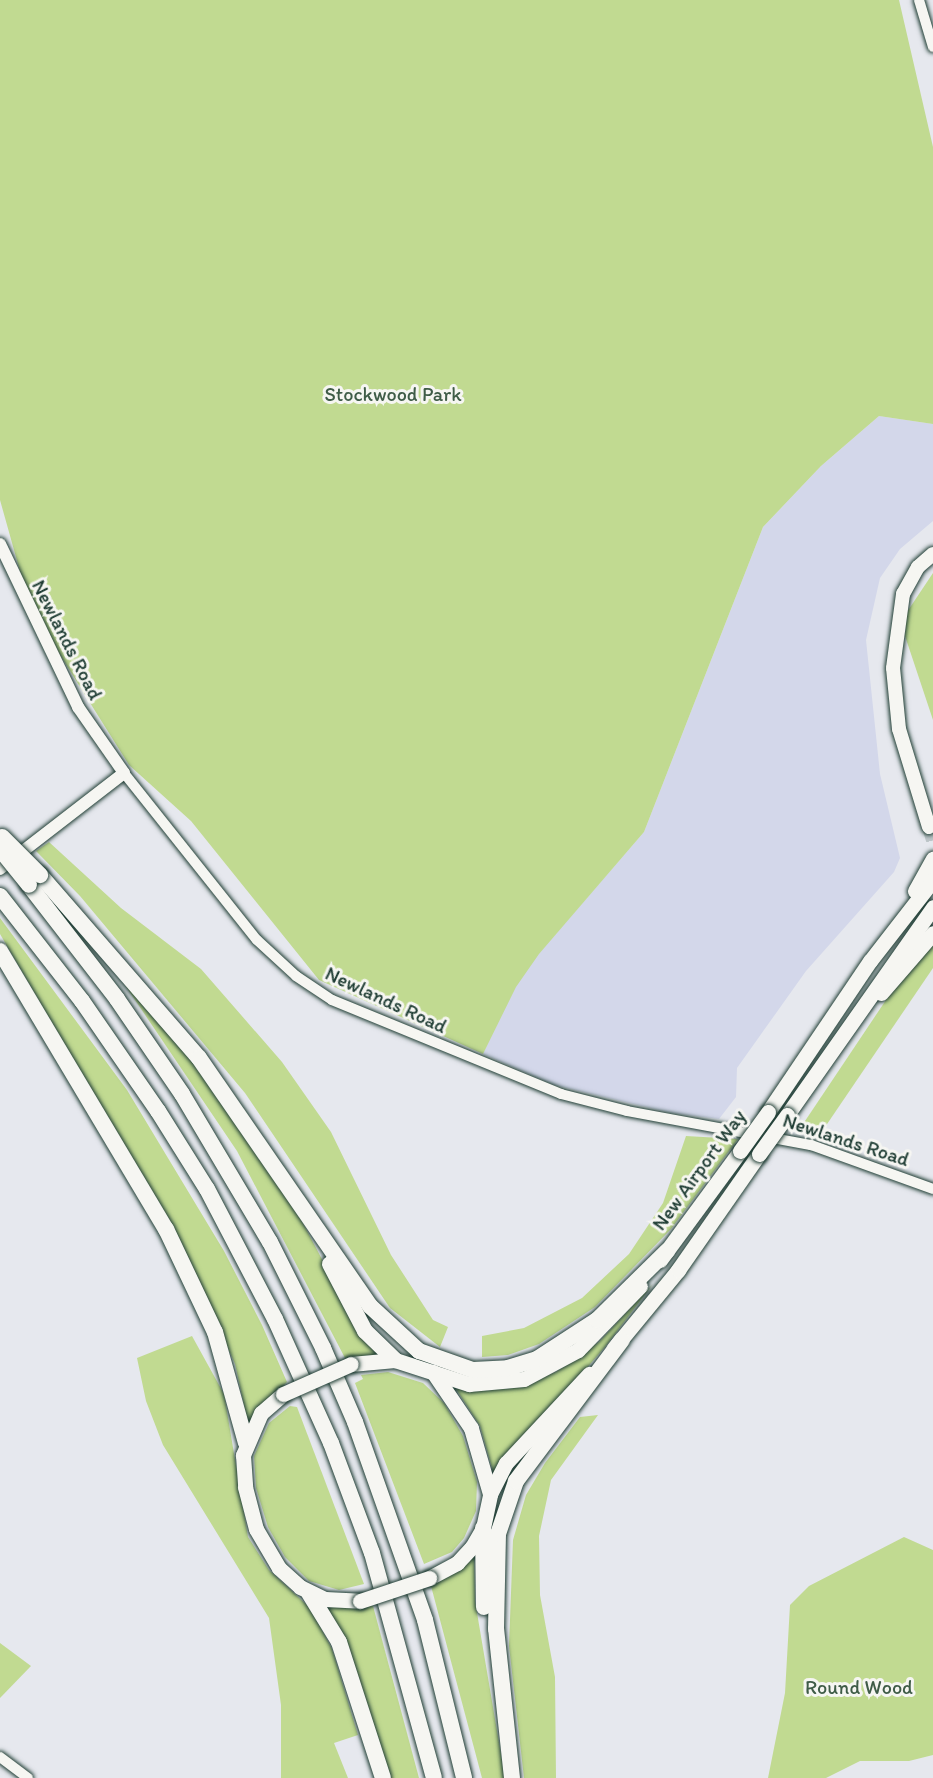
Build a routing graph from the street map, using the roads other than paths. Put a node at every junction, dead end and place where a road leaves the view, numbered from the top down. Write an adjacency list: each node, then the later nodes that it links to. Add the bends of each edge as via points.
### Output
1 (919, 0): 2 (street)
2 (933, 47)
3 (0, 544): 5 (main road, Newlands Road, via 78,707)
4 (933, 554): 6 (main road, via 918,567 903,594 893,668 899,729)
5 (124, 773): 9 (main road); 18 (street, Newlands Road, via 257,940 296,976 342,1004 561,1094 812,1145)
6 (929, 827)
7 (1, 840): 10 (highway, bridge)
8 (933, 859): 14 (highway)
9 (0, 869)
10 (34, 880): 19 (highway, via 199,1058); 33 (highway, via 182,1094 270,1242 323,1348 359,1433 425,1620)
11 (933, 880): 14 (highway, New Airport Way)
12 (2, 899): 32 (highway, via 158,1111 207,1189 275,1319 331,1443 372,1553)
13 (933, 907): 17 (highway, New Airport Way)
14 (897, 926): 20 (highway, New Airport Way, bridge)
15 (933, 933): 17 (highway)
16 (0, 951): 24 (highway, via 185,1268 224,1355)
17 (837, 1042): 21 (highway, New Airport Way, bridge)
18 (933, 1189)
19 (297, 1199): 20 (highway, via 382,1321 430,1358 473,1370 523,1364 570,1341); 22 (highway, via 359,1322)
20 (667, 1251): 23 (highway, New Airport Way, via 609,1322 556,1365 524,1379 488,1385)
21 (622, 1340): 25 (highway, New Airport Way, via 506,1463); 28 (highway, via 528,1463 507,1502 494,1571)
22 (395, 1360): 23 (highway, New Airport Way); 24 (highway, bridge, via 351,1364 283,1394 261,1413)
23 (434, 1372): 25 (highway, via 471,1428)
24 (246, 1443): 27 (highway, via 245,1487 256,1529 279,1568)
25 (490, 1494): 26 (highway)
26 (483, 1528): 27 (highway, bridge, via 464,1557 429,1578 360,1601 332,1600); 28 (highway, via 483,1605)
27 (309, 1593): 31 (highway, via 339,1642)
28 (508, 1744): 34 (highway)
29 (0, 1757): 30 (street)
30 (28, 1778)
31 (383, 1778)
32 (434, 1778)
33 (464, 1778)
34 (512, 1778)

